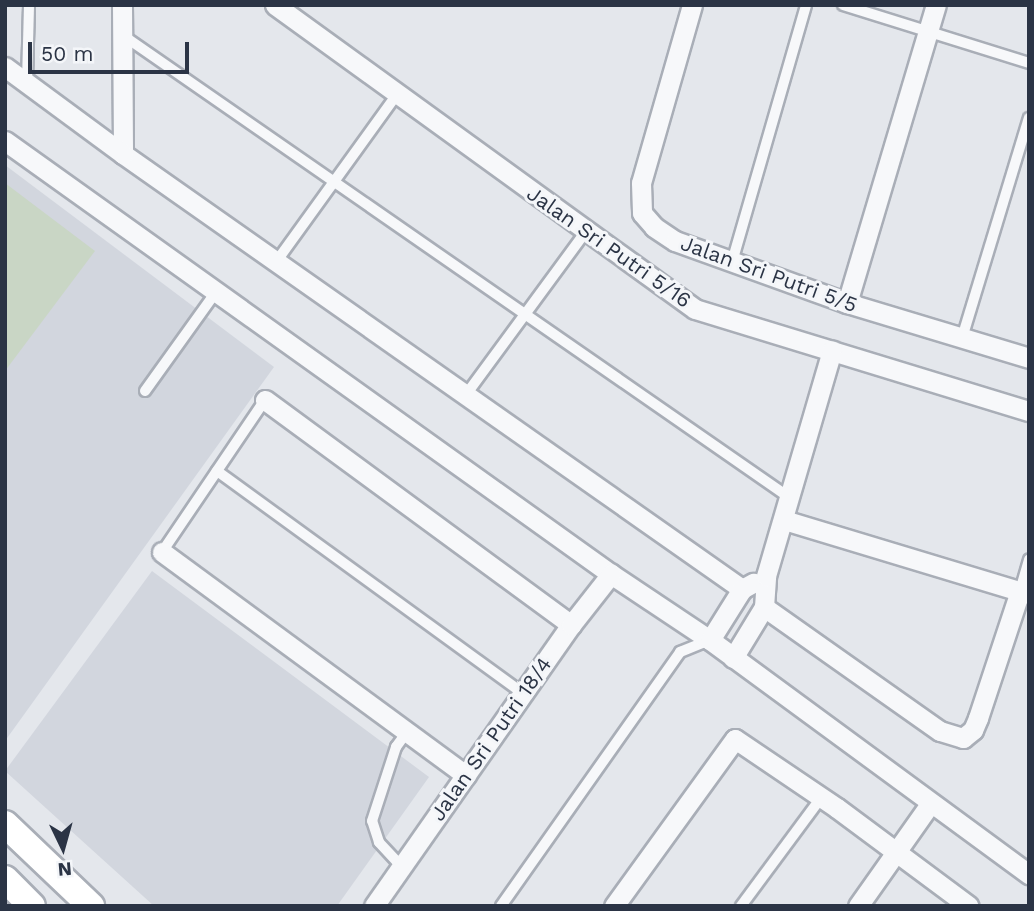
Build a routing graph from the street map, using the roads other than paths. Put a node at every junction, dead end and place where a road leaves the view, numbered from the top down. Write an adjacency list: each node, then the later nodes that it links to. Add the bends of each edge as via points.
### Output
1 (29, 5): 12 (lane)
2 (122, 5): 9 (street)
3 (275, 5): 13 (street, Jalan Sri Putri 5/16)
4 (692, 5): 20 (street, Jalan Sri Putri 5/5, via 644,169 642,213 675,241)
5 (806, 5): 20 (lane)
6 (843, 5): 8 (lane)
7 (936, 5): 8 (street)
8 (927, 32): 10 (lane); 22 (street)
9 (121, 34): 16 (street); 17 (lane)
10 (1029, 63)
11 (5, 67): 12 (street)
12 (27, 83): 16 (street)
13 (397, 94): 17 (lane); 18 (street, Jalan Sri Putri 5/16)
14 (1029, 118): 24 (lane)
15 (5, 141): 21 (street)
16 (123, 154): 19 (street)
17 (334, 182): 19 (lane); 23 (lane)
18 (586, 231): 23 (lane); 25 (street, Jalan Sri Putri 5/16, via 695,309)
19 (276, 262): 28 (street)
20 (732, 262): 22 (street, Jalan Sri Putri 5/5)
21 (216, 292): 27 (lane); 36 (street)
22 (847, 303): 24 (street, Jalan Sri Putri 5/5)
23 (526, 313): 28 (lane); 32 (lane)
24 (962, 338): 26 (street, Jalan Sri Putri 5/5)
25 (832, 350): 30 (street, Jalan Sri Putri 5/16); 32 (street)
26 (1029, 358)
27 (145, 391)
28 (465, 396): 38 (street)
29 (265, 400): 31 (lane); 41 (street)
30 (1029, 411)
31 (217, 471): 34 (lane); 44 (lane)
32 (791, 498): 33 (street)
33 (785, 520): 37 (street); 39 (street)
34 (162, 552): 45 (street)
35 (1029, 559): 39 (lane)
36 (611, 574): 41 (street, Jalan Sri Putri 18/4); 42 (street)
37 (766, 576): 38 (street); 40 (street)
38 (742, 589): 42 (street)
39 (1024, 593): 40 (street, via 973,730 963,738 940,731)
40 (764, 607): 43 (street)
41 (571, 625): 44 (street, Jalan Sri Putri 18/4)
42 (710, 640): 43 (street); 57 (lane, via 680,652)
43 (733, 657): 48 (street)
44 (523, 693): 46 (street, Jalan Sri Putri 18/4)
45 (408, 732): 46 (street); 51 (lane, via 396,747 372,815 379,842)
46 (466, 775): 51 (street, Jalan Sri Putri 18/4)
47 (821, 798): 50 (street); 58 (street, via 735,739); 59 (lane)
48 (930, 804): 50 (street); 52 (street)
49 (5, 824): 55 (main road)
50 (896, 852): 60 (street); 61 (street)
51 (402, 867): 56 (street, Jalan Sri Putri 18/4)
52 (1029, 874)
53 (5, 879): 54 (main road)
54 (32, 906)
55 (91, 906)
56 (374, 906)
57 (501, 906)
58 (614, 906)
59 (741, 906)
60 (858, 906)
61 (969, 906)

